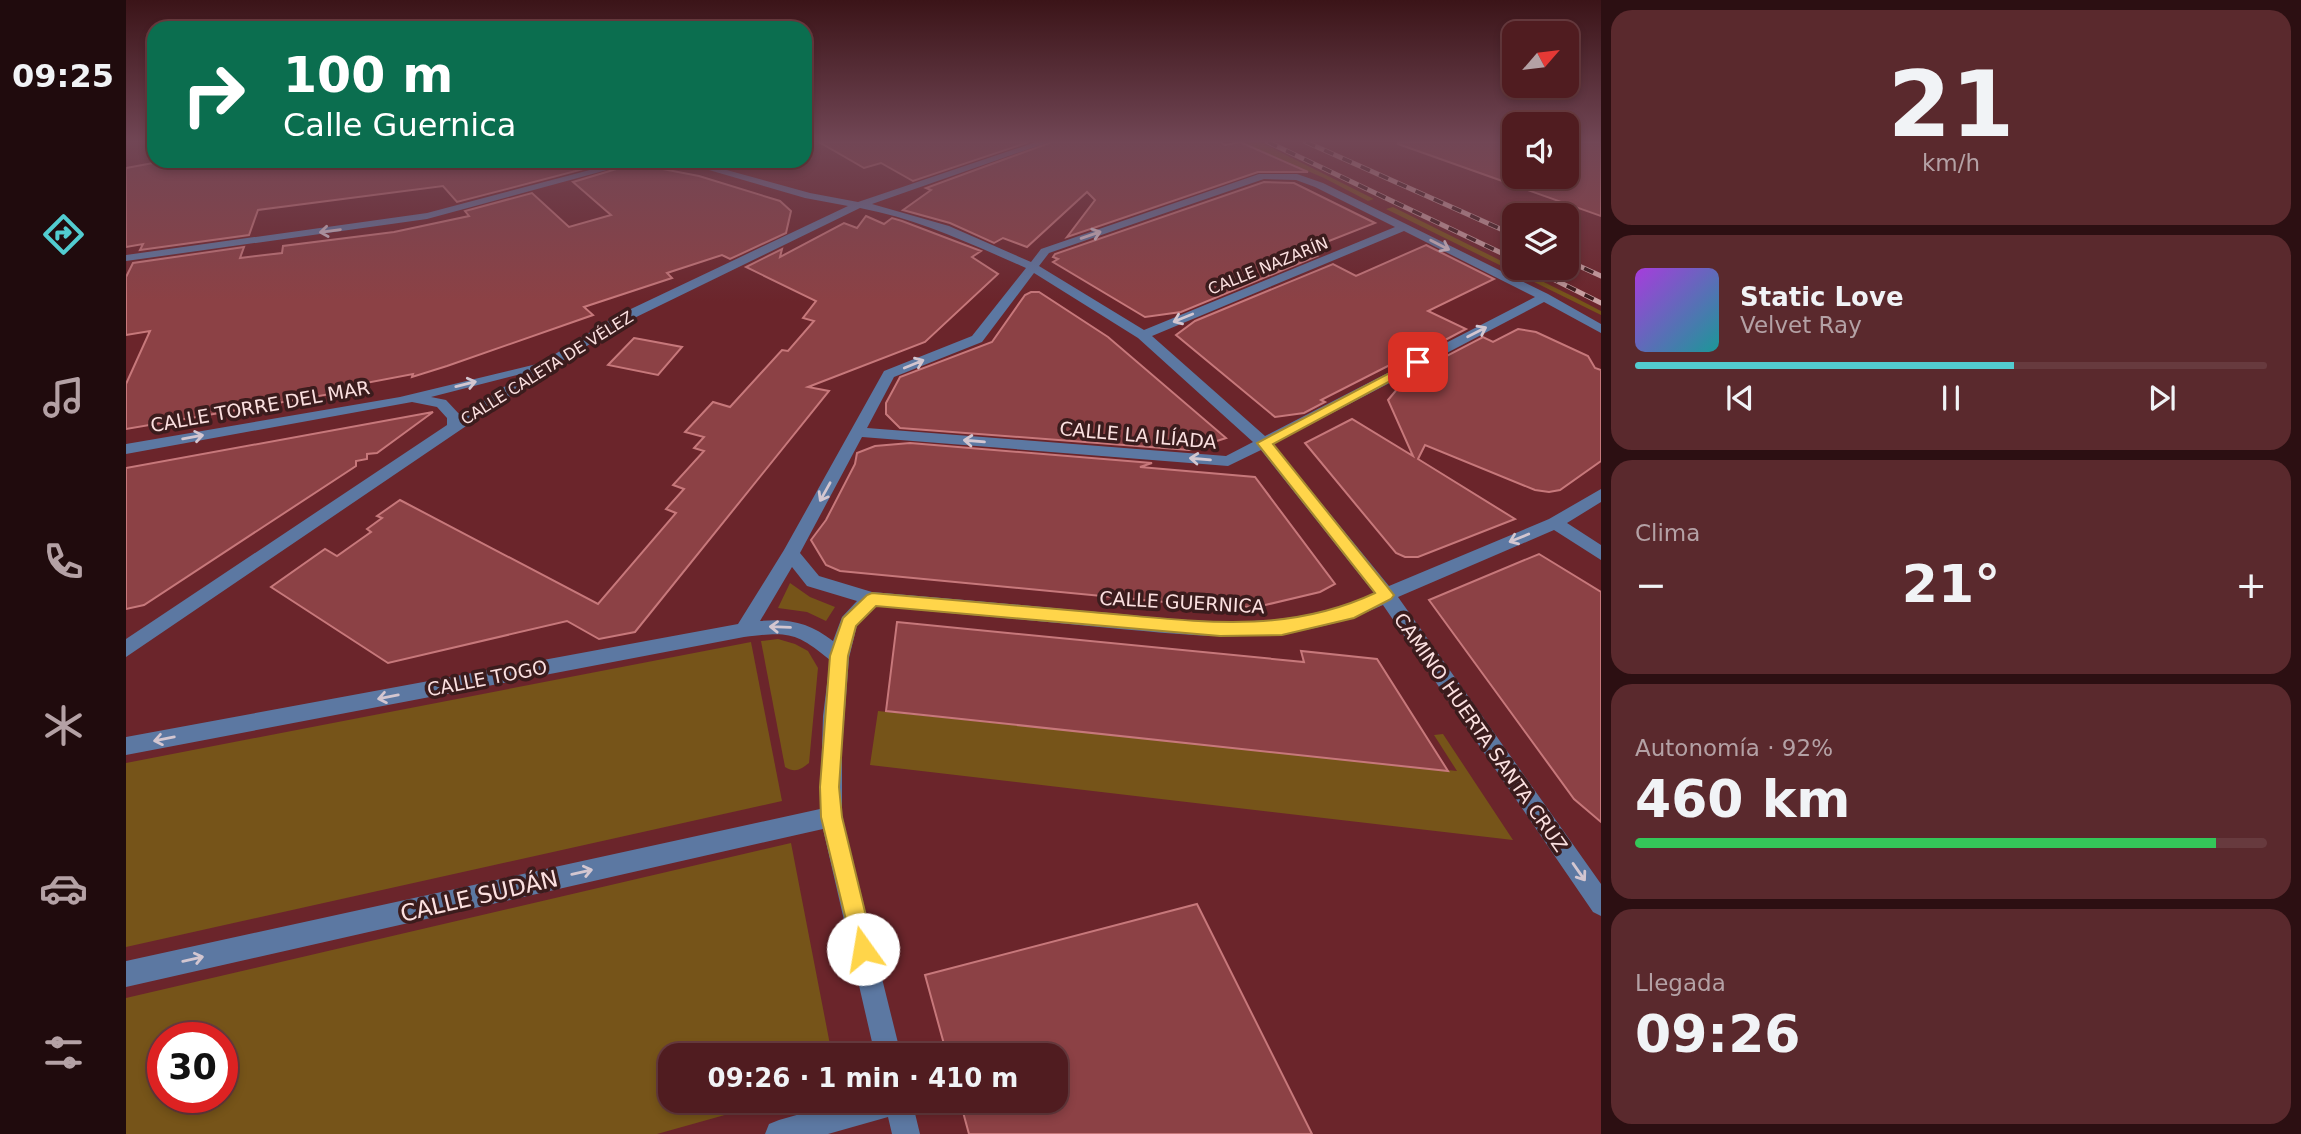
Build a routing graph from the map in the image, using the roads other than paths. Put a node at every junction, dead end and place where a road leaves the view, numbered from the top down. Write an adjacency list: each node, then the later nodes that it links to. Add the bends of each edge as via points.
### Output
1 (504, 195): 8 (street, one-way to 8, via 415,218)
2 (805, 195): 6 (street, CAMINO HUERTA SANTA CRUZ)
3 (889, 195): 6 (street, CALLE CALETA DE VÉLEZ)
4 (1208, 195): 9 (street, one-way to 4, via 1045,251)
5 (1336, 195): 7 (street, one-way to 7)
6 (859, 205): 9 (street, CAMINO HUERTA SANTA CRUZ, via 944,228); 13 (street, CALLE CALETA DE VÉLEZ, via 619,320)
7 (1405, 227): 10 (street, one-way to 10); 12 (street, CALLE NAZARÍN, one-way to 12)
8 (126, 258)
9 (1033, 267): 12 (street, CAMINO HUERTA SANTA CRUZ); 16 (street, one-way to 9, via 889,374 977,339)
10 (1545, 298): 11 (street); 17 (street, CALLE LA ILÍADA, one-way to 10)
11 (1601, 329)
12 (1143, 334): 17 (street, CAMINO HUERTA SANTA CRUZ)
13 (548, 364): 14 (street, CALLE TORRE DEL MAR, one-way to 13); 15 (street, CALLE CALETA DE VÉLEZ)
14 (400, 401): 15 (street, CALLE TORRE DEL MAR, via 441,403 454,417); 18 (street, CALLE TORRE DEL MAR, one-way to 14)
15 (454, 428): 26 (street, CALLE CALETA DE VÉLEZ)
16 (858, 432): 17 (street, CALLE LA ILÍADA, one-way to 16, via 1227,461); 21 (street, one-way to 21)
17 (1264, 443): 23 (street, CAMINO HUERTA SANTA CRUZ)
18 (126, 449)
19 (1601, 495): 20 (street, CALLE GUERNICA)
20 (1555, 523): 22 (street); 23 (street, CALLE GUERNICA, one-way to 23)
21 (791, 554): 24 (street, CALLE GUERNICA, via 813,582); 25 (street)
22 (1601, 554)
23 (1385, 595): 24 (street, CALLE GUERNICA, via 1348,613 1282,628 1220,630); 30 (street, CAMINO HUERTA SANTA CRUZ, one-way to 30)
24 (872, 600): 27 (street, via 849,623)
25 (744, 630): 27 (street, CALLE TOGO, one-way to 25, via 808,631 781,625); 28 (street, CALLE TOGO, one-way to 28)
26 (126, 649)
27 (839, 656): 29 (street)
28 (126, 746)
29 (831, 817): 31 (street, CALLE SUDÁN, one-way to 29); 32 (street)
30 (1601, 904)
31 (126, 974)
32 (885, 1043)
33 (853, 1113): 35 (street)
34 (900, 1113): 36 (street)
35 (779, 1134)
36 (906, 1134)

